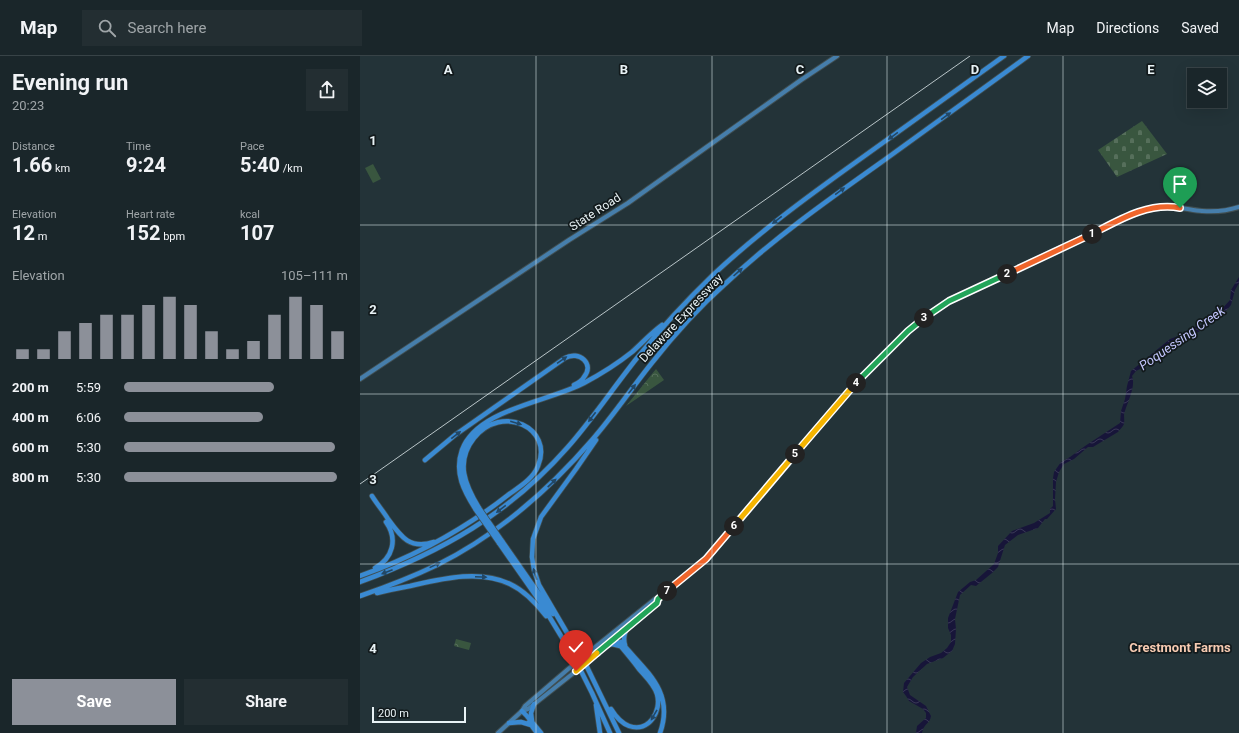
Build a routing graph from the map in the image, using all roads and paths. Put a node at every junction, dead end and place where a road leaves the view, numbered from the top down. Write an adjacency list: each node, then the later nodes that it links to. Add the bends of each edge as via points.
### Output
1 (837, 56): 6 (main road, State Road, via 628,203)
2 (1004, 56): 5 (highway, Delaware Expressway, one-way to 5, via 771,224 714,274)
3 (1028, 56): 8 (highway, Delaware Expressway, one-way to 3, via 673,338 723,285 753,258 841,190)
4 (1239, 207): 16 (main road, via 1215,212 1169,207 1143,211 1123,218 961,295 932,312 908,331 846,393 710,556)
5 (668, 321): 7 (highway, via 610,368); 14 (highway, Delaware Expressway, one-way to 14, via 585,427 521,493 486,520 441,547 407,564)
6 (360, 379)
7 (560, 394): 9 (highway, one-way to 7, via 455,435 565,358 580,356 587,365 586,375); 10 (highway, via 499,415 469,437 461,456 460,476 464,491)
8 (609, 420): 15 (highway, Delaware Expressway, one-way to 8, via 438,564 496,530 560,475); 20 (highway, one-way to 8, via 539,585 533,564 532,545 541,517)
9 (425, 460)
10 (477, 509): 11 (highway, one-way to 11, via 464,472 465,456 471,443 483,429 496,422 511,421 523,425 534,434 540,446 540,461 535,472 502,500); 12 (highway, bridge)
11 (449, 536): 13 (highway, via 409,557); 13 (highway, via 425,544 407,541 396,531 371,496 391,530 393,546 384,562)
12 (501, 542): 18 (highway); 20 (highway)
13 (360, 575)
14 (360, 582)
15 (360, 597): 18 (highway, one-way to 18, via 427,582 488,577 525,593)
16 (658, 599): 17 (main road, via 657,603); 19 (main road, via 655,598)
17 (629, 626): 19 (main road); 22 (highway, via 624,635)
18 (556, 629): 24 (highway)
19 (614, 636): 21 (main road); 22 (highway); 26 (main road, bridge, via 584,656)
20 (575, 644): 23 (highway)
21 (605, 646): 22 (highway, via 612,644); 25 (main road, bridge)
22 (624, 647): 23 (highway, one-way to 23, via 654,688 658,702 655,716 641,726 625,724 615,716); 35 (highway, via 661,692 665,712)
23 (598, 690): 34 (highway)
24 (592, 693): 32 (highway); 33 (highway)
25 (534, 704): 26 (main road); 28 (highway)
26 (522, 711): 27 (main road); 28 (highway)
27 (509, 723): 28 (highway); 29 (main road)
28 (532, 724): 30 (highway); 31 (highway)
29 (498, 733)
30 (537, 733)
31 (541, 733)
32 (600, 733)
33 (610, 733)
34 (619, 733)
35 (660, 733)

